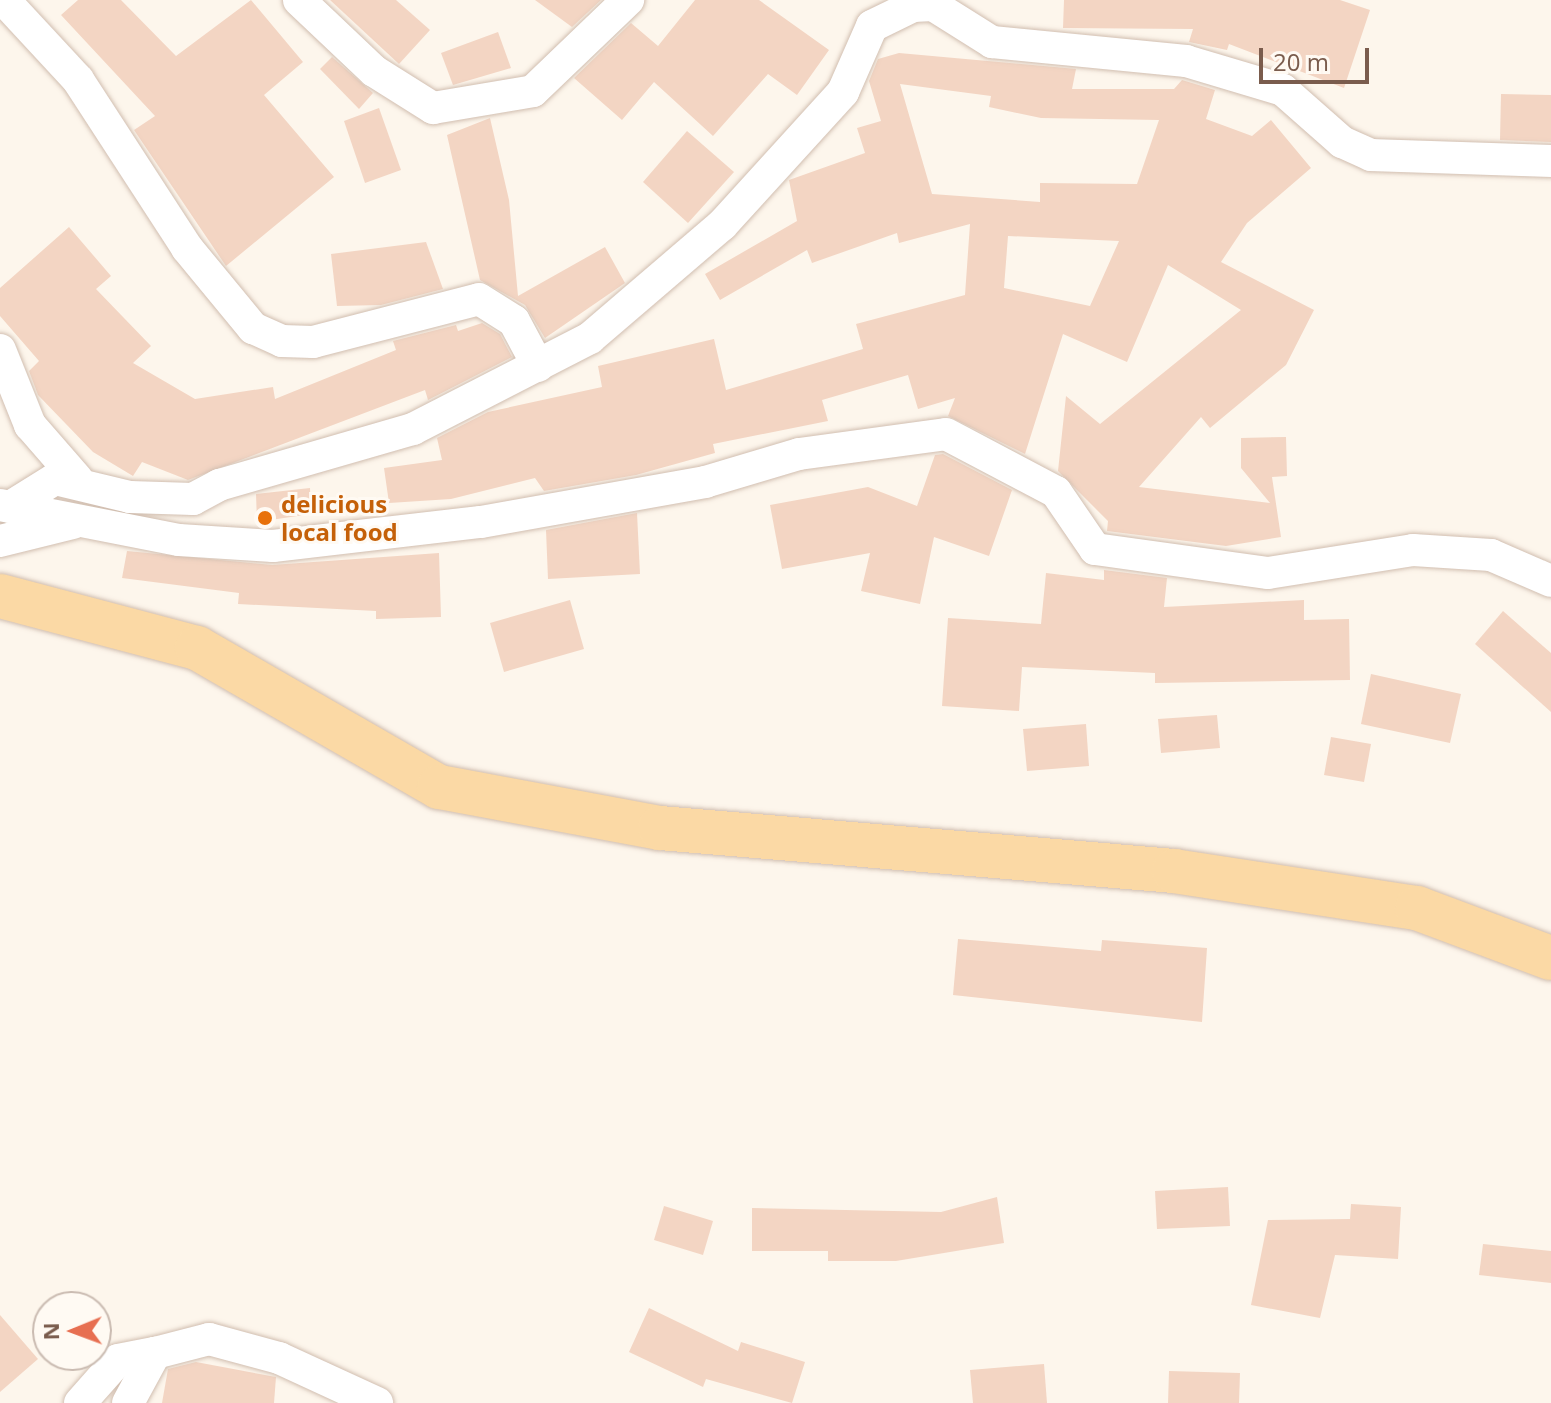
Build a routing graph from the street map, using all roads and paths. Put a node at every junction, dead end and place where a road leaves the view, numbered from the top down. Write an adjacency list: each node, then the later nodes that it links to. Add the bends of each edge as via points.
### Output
1 (4, 0): 6 (street, via 78,80 187,248 253,328 282,341 313,342 479,299 514,321)
2 (299, 0): 3 (street, via 374,71 433,108 533,91)
3 (628, 0)
4 (1551, 161): 6 (street, via 1371,155 1342,142 1283,90 1186,61 992,42 933,5 913,6 872,26 843,92 722,225 630,309)
5 (0, 350): 7 (street, via 30,425)
6 (538, 366): 7 (street, via 413,429 219,485 193,499 130,497)
7 (77, 479): 8 (street, via 35,486)
8 (5, 506): 9 (street)
9 (80, 522): 10 (street); 11 (street, via 234,546 317,542 481,522 705,482 799,454 946,434 1056,492 1095,549 1268,573 1413,550 1475,554)
10 (0, 541)
11 (1551, 581)
12 (0, 596): 13 (main road, via 197,648 439,787 660,828 1174,871 1417,908)
13 (1551, 958)
14 (155, 1353): 15 (street, via 118,1360); 16 (street); 17 (street, via 209,1339 279,1358)
15 (80, 1403)
16 (128, 1403)
17 (377, 1403)

